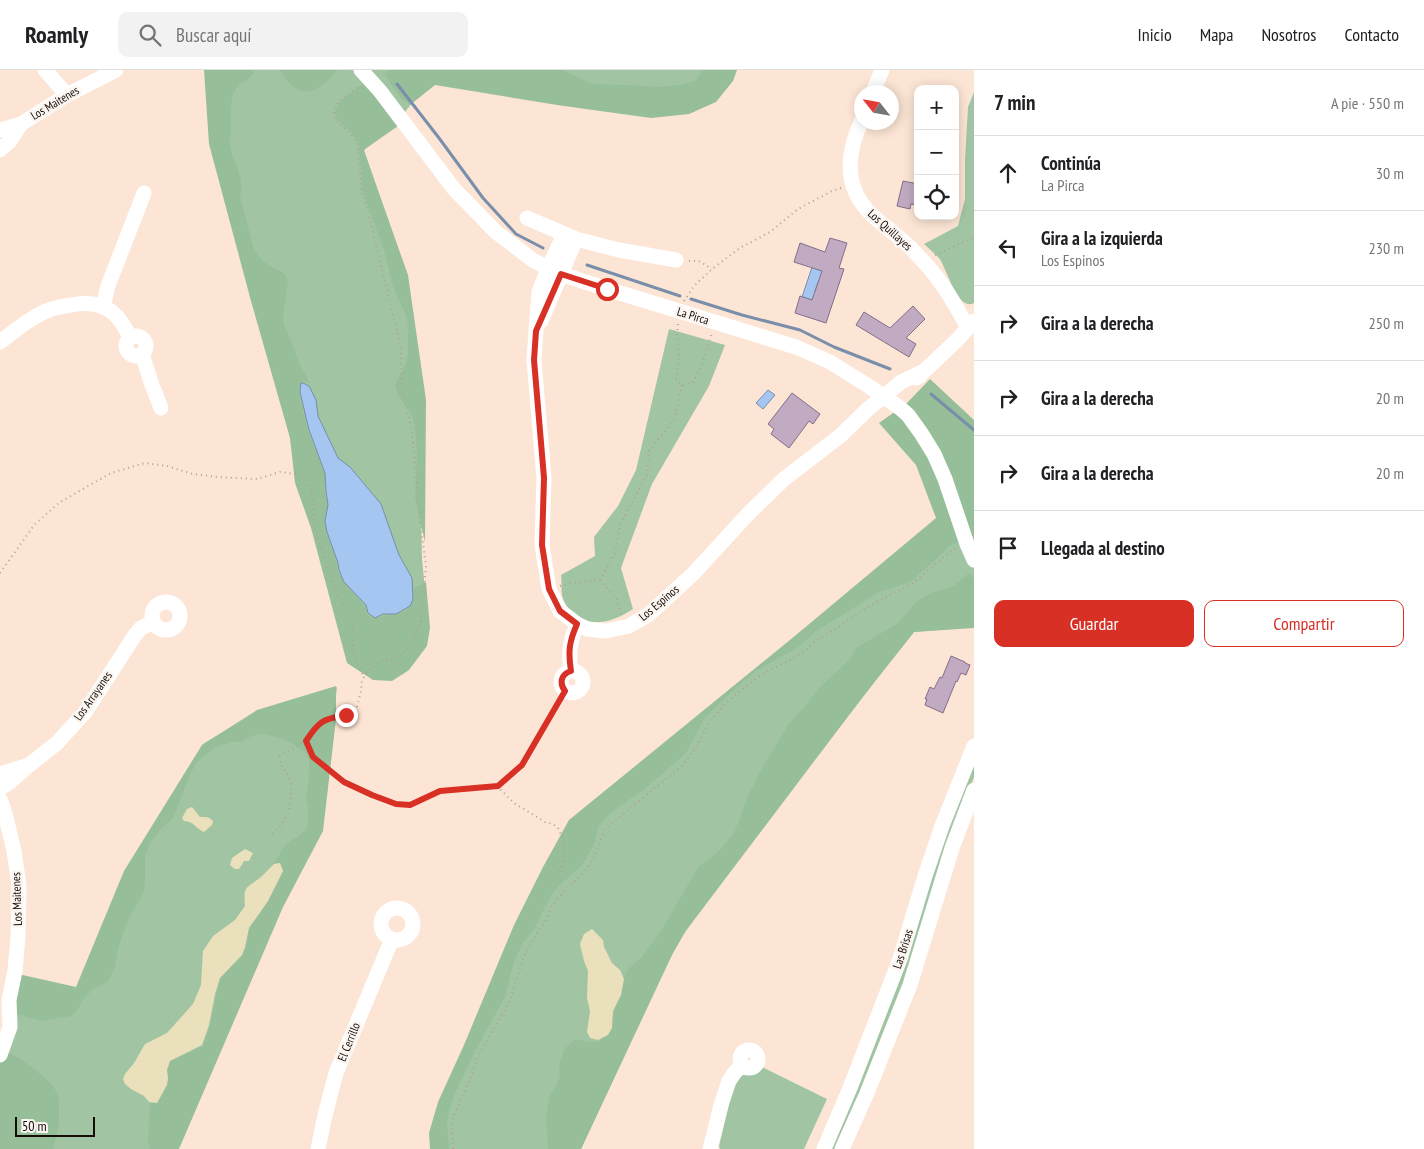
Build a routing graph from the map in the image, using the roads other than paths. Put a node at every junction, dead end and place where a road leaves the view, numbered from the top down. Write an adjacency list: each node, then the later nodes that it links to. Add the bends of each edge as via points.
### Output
1 (45, 70): 6 (street)
2 (116, 70): 6 (street, Los Maitenes)
3 (882, 70): 5 (street)
4 (367, 73): 15 (street, La Pirca, via 454,189 496,232 534,261)
5 (876, 85)
6 (67, 95): 7 (street, Los Maitenes)
7 (21, 124): 8 (street, Los Maitenes); 10 (street, Los Maitenes)
8 (0, 130)
9 (857, 130): 17 (street, Los Quillayes, via 850,154 853,184 859,198 871,214 925,262)
10 (0, 150)
11 (144, 193): 16 (street)
12 (527, 218): 13 (street)
13 (570, 236): 14 (street, via 619,250); 15 (street, Los Espinos)
14 (676, 260)
15 (554, 271): 19 (street, La Pirca, via 796,347 830,362); 23 (street, Los Espinos, via 539,292 534,360 544,478 542,545 549,589 560,611)
16 (102, 307): 18 (street, via 80,303 50,310 20,326); 20 (street, via 122,322 130,338 125,346 127,352 136,357 142,354)
17 (971, 324): 19 (street, Los Espinos, via 924,371 901,382)
18 (0, 342)
19 (887, 399): 21 (street, La Pirca, via 908,415 934,454); 23 (street, Los Espinos, via 784,479 693,574 648,615 629,626 606,631 587,629)
20 (161, 408)
21 (974, 560)
22 (153, 622): 26 (street, Los Arrayanes, via 135,634 86,711 57,743)
23 (577, 624): 24 (street, via 569,648 571,671 578,672 584,681 576,693)
24 (565, 691)
25 (974, 746): 38 (street, Las Brisas, via 942,826 900,959)
26 (28, 766): 27 (street, Los Arrayanes); 28 (street, Los Arrayanes)
27 (0, 774)
28 (0, 788)
29 (974, 790): 39 (street, Las Brisas, via 952,848 910,985)
30 (0, 799): 32 (street, Los Maitenes, via 19,885 18,937)
31 (392, 939): 36 (street, El Cerrillo, via 336,1073)
32 (9, 1000): 33 (street, Los Maitenes); 34 (street, Los Maitenes, via 10,1027)
33 (0, 1013)
34 (0, 1055)
35 (742, 1066): 37 (street, via 729,1081)
36 (318, 1149)
37 (710, 1149)
38 (824, 1149)
39 (842, 1149)

